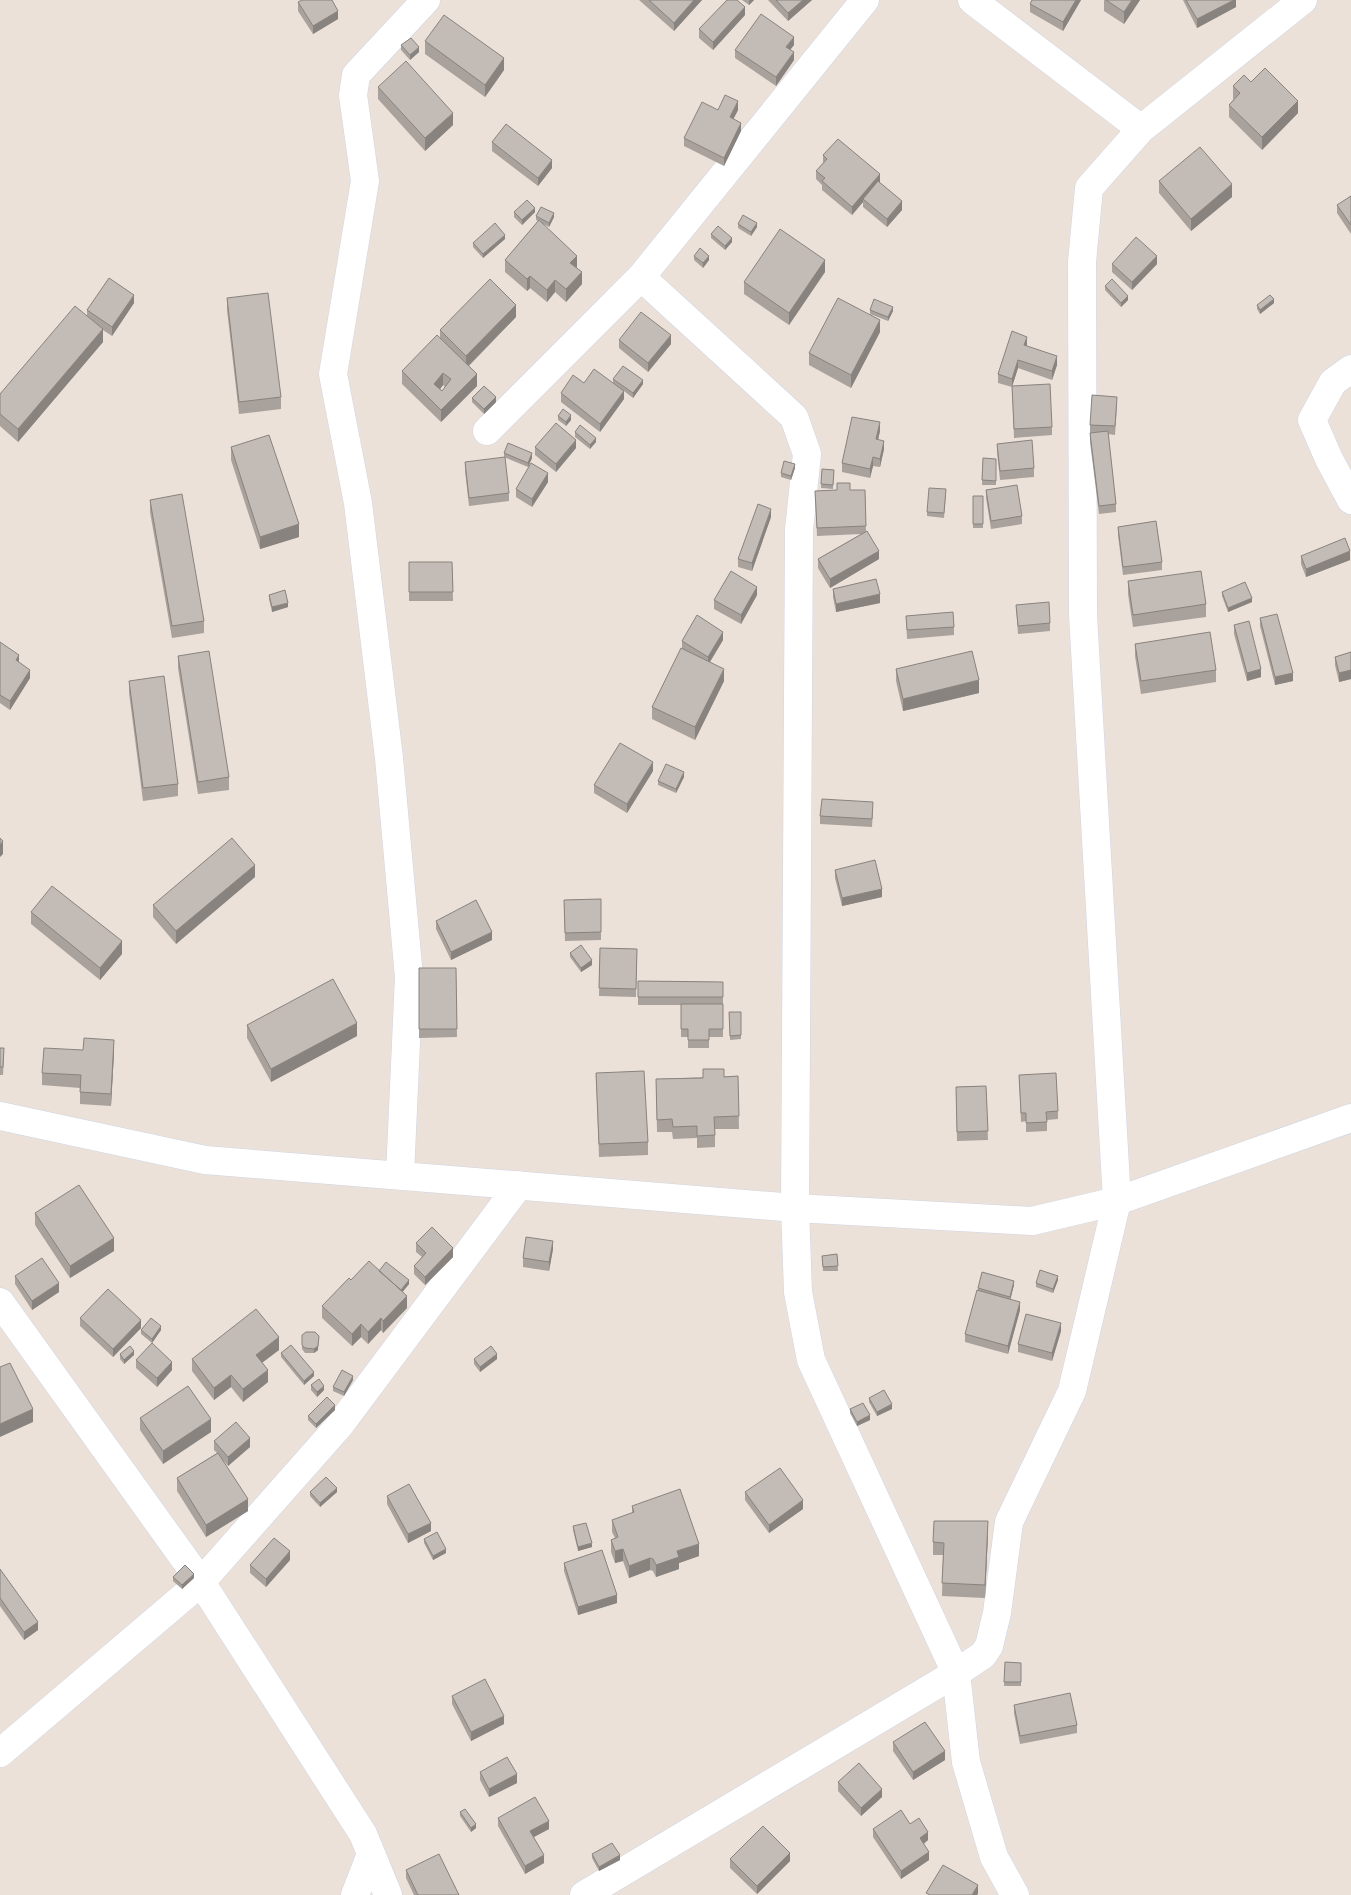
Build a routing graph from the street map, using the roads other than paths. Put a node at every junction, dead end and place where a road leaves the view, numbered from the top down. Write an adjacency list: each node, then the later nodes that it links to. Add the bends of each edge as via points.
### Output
1 (426, 0): 12 (street, via 356,75 353,95 365,181 333,374 359,513 389,758 408,968)
2 (865, 0): 6 (street)
3 (972, 0): 5 (street)
4 (1303, 0): 5 (street)
5 (1141, 129): 14 (street, via 1089,188 1082,262 1083,615)
6 (641, 277): 8 (street); 15 (street, via 794,417 807,454 799,530)
7 (1351, 369): 9 (street, via 1333,382 1312,420)
8 (487, 430)
9 (1351, 500)
10 (0, 1116): 12 (street, via 204,1160)
11 (1351, 1118): 14 (street)
12 (400, 1175): 13 (street)
13 (519, 1185): 15 (street); 17 (street, via 339,1426)
14 (1117, 1201): 15 (street, via 1032,1221); 18 (street, via 1072,1391 1009,1522 997,1613 989,1646 983,1655)
15 (795, 1208): 18 (street, via 798,1292 811,1360)
16 (0, 1302): 17 (street)
17 (201, 1582): 19 (street); 20 (street, via 363,1834)
18 (956, 1673): 23 (street); 24 (street, via 966,1762 994,1857)
19 (0, 1753)
20 (371, 1854): 21 (street); 22 (street)
21 (355, 1895)
22 (388, 1895)
23 (584, 1895)
24 (1015, 1895)

